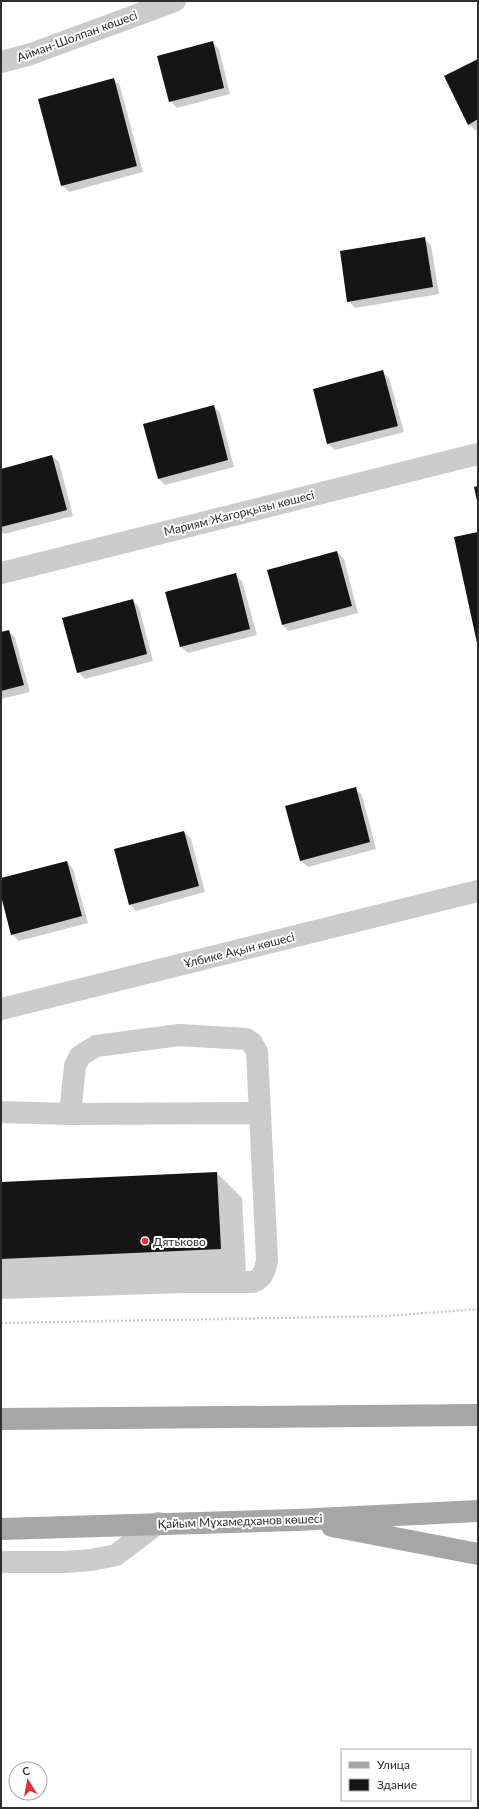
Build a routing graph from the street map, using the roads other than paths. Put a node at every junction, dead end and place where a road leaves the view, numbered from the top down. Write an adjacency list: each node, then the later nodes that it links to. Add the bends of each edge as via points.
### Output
1 (171, 1): 2 (street, Айман-Шолпан көшесі); 3 (street, Айман-Шолпан көшесі, via 31,54)
2 (175, 1)
3 (1, 62)
4 (478, 454): 5 (street, Мариям Жагорқызы көшесі)
5 (1, 573)
6 (478, 891): 7 (street, Ұлбике Ақын көшесі)
7 (1, 1009)
8 (1, 1112): 10 (street)
9 (260, 1113): 10 (street); 10 (street, via 257,1052 252,1043 246,1039 179,1035 96,1046 80,1056 75,1066); 11 (street, via 267,1260 264,1274 259,1280)
10 (70, 1114)
11 (1, 1288)
12 (478, 1415): 13 (main road)
13 (1, 1419)
14 (478, 1511): 15 (main road, Қайым Мұхамедханов көшесі)
15 (296, 1520): 16 (main road, Қайым Мұхамедханов көшесі); 18 (main road)
16 (158, 1523): 17 (main road, Қайым Мұхамедханов көшесі); 19 (street, via 116,1555 66,1562)
17 (1, 1529)
18 (478, 1554)
19 (1, 1562)

